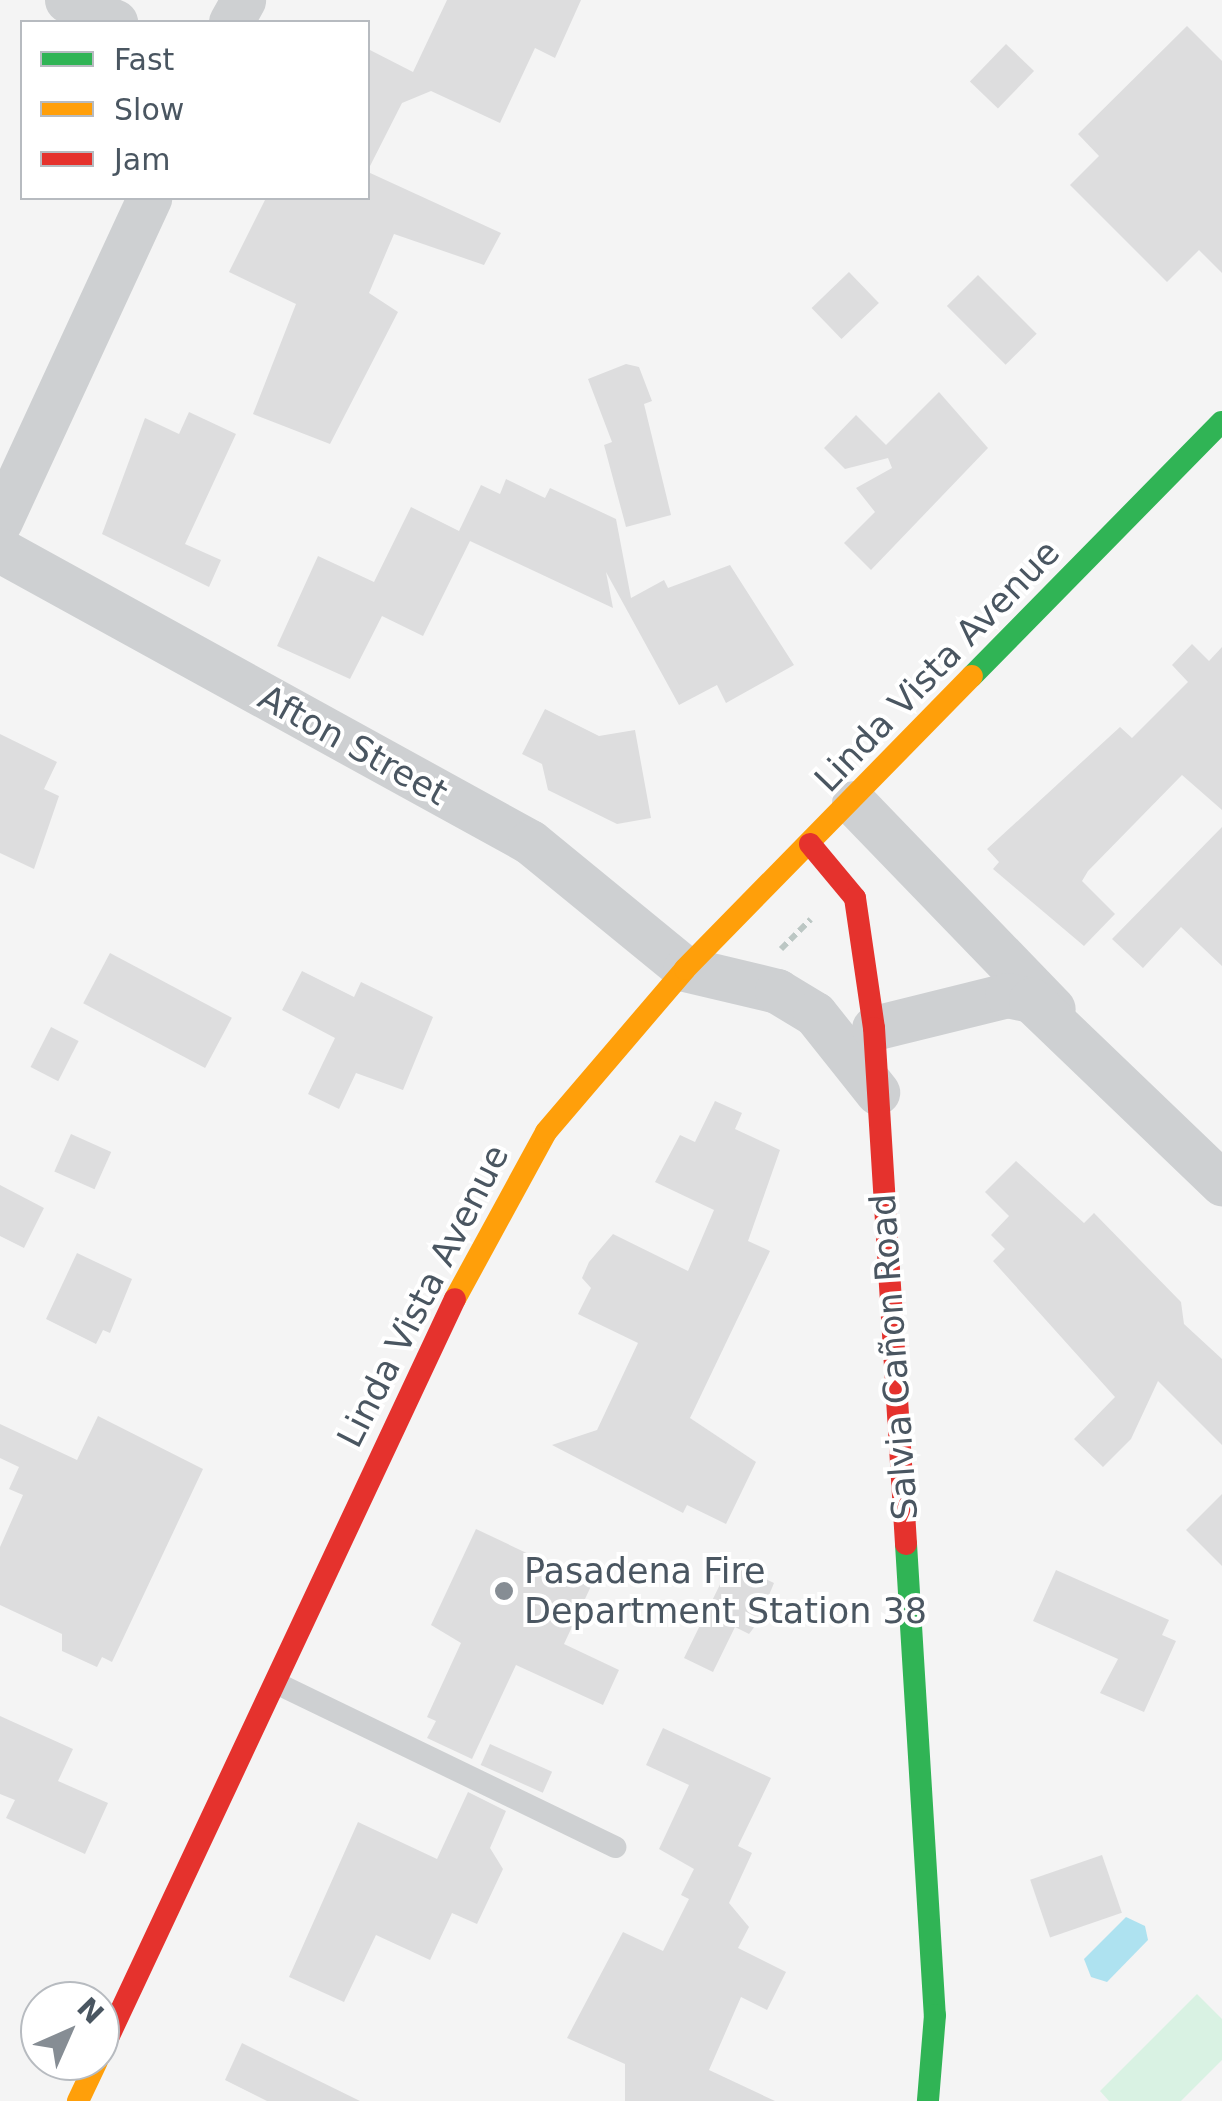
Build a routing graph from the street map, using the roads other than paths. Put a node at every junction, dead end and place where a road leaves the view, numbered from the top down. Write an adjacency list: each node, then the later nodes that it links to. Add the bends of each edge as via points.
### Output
1 (68, 0): 2 (street)
2 (111, 20)
3 (148, 200): 5 (street)
4 (1222, 422): 7 (main road, Linda Vista Avenue)
5 (0, 521)
6 (0, 550): 9 (street, Afton Street, via 530,842)
7 (854, 803): 8 (main road, Linda Vista Avenue); 11 (street, via 1034,983)
8 (810, 844): 9 (main road, Linda Vista Avenue); 10 (main road, Salvia Cañon Road, via 855,898)
9 (685, 969): 12 (street, via 777,992 815,1014); 14 (main road, Linda Vista Avenue, via 546,1132 489,1226)
10 (874, 1028): 11 (street, via 1006,995 1031,1000); 12 (main road, Salvia Cañon Road)
11 (1075, 1039): 13 (street)
12 (877, 1092): 17 (main road, Salvia Cañon Road, via 935,2015)
13 (1222, 1184)
14 (276, 1683): 15 (lane); 16 (main road, Linda Vista Avenue)
15 (615, 1847)
16 (120, 2014)
17 (928, 2101)

